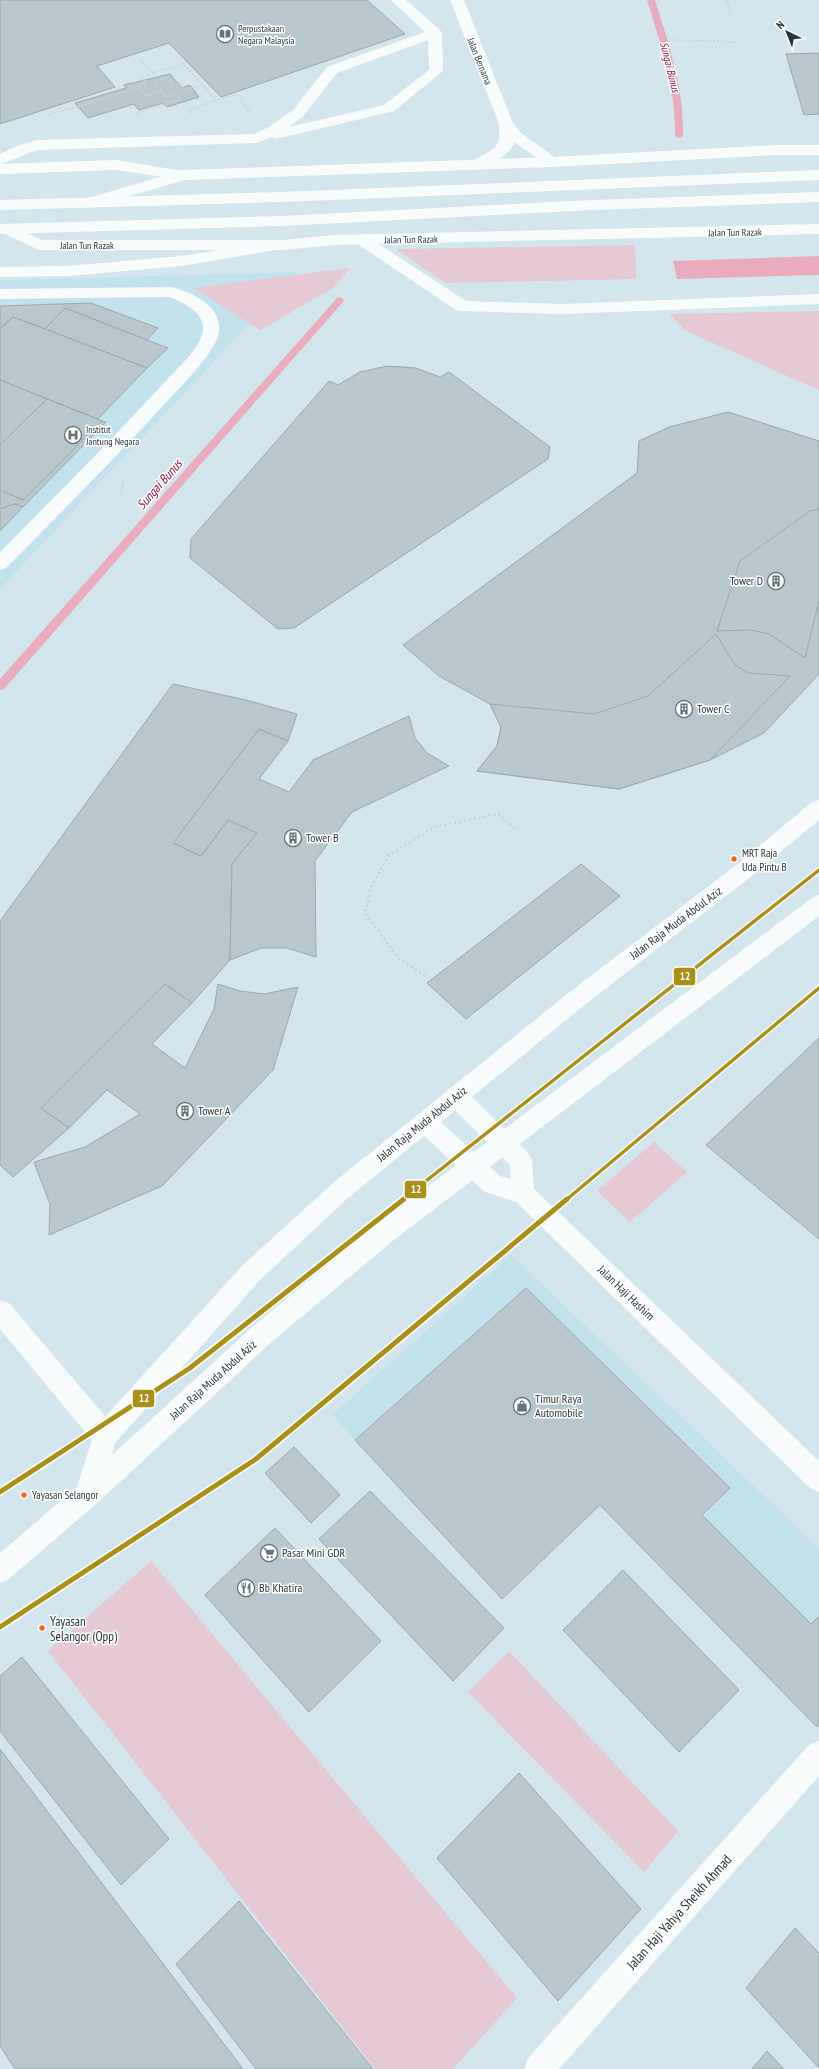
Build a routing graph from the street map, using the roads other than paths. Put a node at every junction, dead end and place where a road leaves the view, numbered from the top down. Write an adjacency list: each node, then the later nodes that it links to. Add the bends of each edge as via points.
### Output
1 (398, 0): 3 (main road)
2 (457, 0): 4 (main road, Jalan Bernama)
3 (435, 33): 5 (main road, via 332,70 298,113 274,130); 5 (main road, via 436,71 389,108)
4 (505, 121): 8 (main road, Jalan Bernama, via 515,135); 9 (main road, Jalan Bernama, via 508,135 506,145 495,155)
5 (257, 138): 7 (main road, via 36,145)
6 (819, 150): 8 (main road)
7 (0, 160)
8 (552, 162): 9 (main road)
9 (474, 165): 11 (main road)
10 (0, 169): 11 (main road, via 116,165)
11 (184, 175): 14 (main road)
12 (819, 175): 14 (main road, via 281,197)
13 (819, 197): 16 (main road, Jalan Tun Razak, via 593,205 282,221)
14 (87, 202): 15 (main road)
15 (0, 205)
16 (3, 229): 19 (main road, Jalan Tun Razak, via 39,245)
17 (819, 229): 18 (main road, Jalan Tun Razak)
18 (362, 240): 19 (main road, Jalan Tun Razak); 22 (main road, via 462,306 562,309)
19 (283, 245): 20 (main road, via 182,261 68,271)
20 (0, 272)
21 (0, 294): 23 (main road, via 171,292 198,305 210,317 212,331 204,349 136,424 82,468)
22 (819, 299)
23 (0, 563)
24 (819, 808): 26 (main road, Jalan Raja Muda Abdul Aziz, via 746,869 579,997)
25 (819, 904): 28 (main road, Jalan Raja Muda Abdul Aziz)
26 (456, 1096): 27 (main road, Jalan Raja Muda Abdul Aziz); 28 (main road)
27 (425, 1122): 29 (main road, Jalan Haji Hashim); 32 (main road, Jalan Raja Muda Abdul Aziz, via 341,1190 251,1273)
28 (502, 1143): 29 (main road, Jalan Raja Muda Abdul Aziz); 30 (main road, via 521,1161)
29 (471, 1166): 30 (main road, Jalan Haji Hashim, via 493,1185); 34 (main road, Jalan Raja Muda Abdul Aziz, via 267,1330)
30 (523, 1193): 33 (main road, Jalan Haji Hashim)
31 (0, 1311): 32 (main road)
32 (105, 1436): 34 (main road, Jalan Raja Muda Abdul Aziz)
33 (819, 1479)
34 (87, 1495): 35 (main road, Jalan Raja Muda Abdul Aziz)
35 (0, 1570)
36 (819, 1755): 37 (main road, Jalan Haji Yahya Sheikh Ahmad)
37 (539, 2069)

